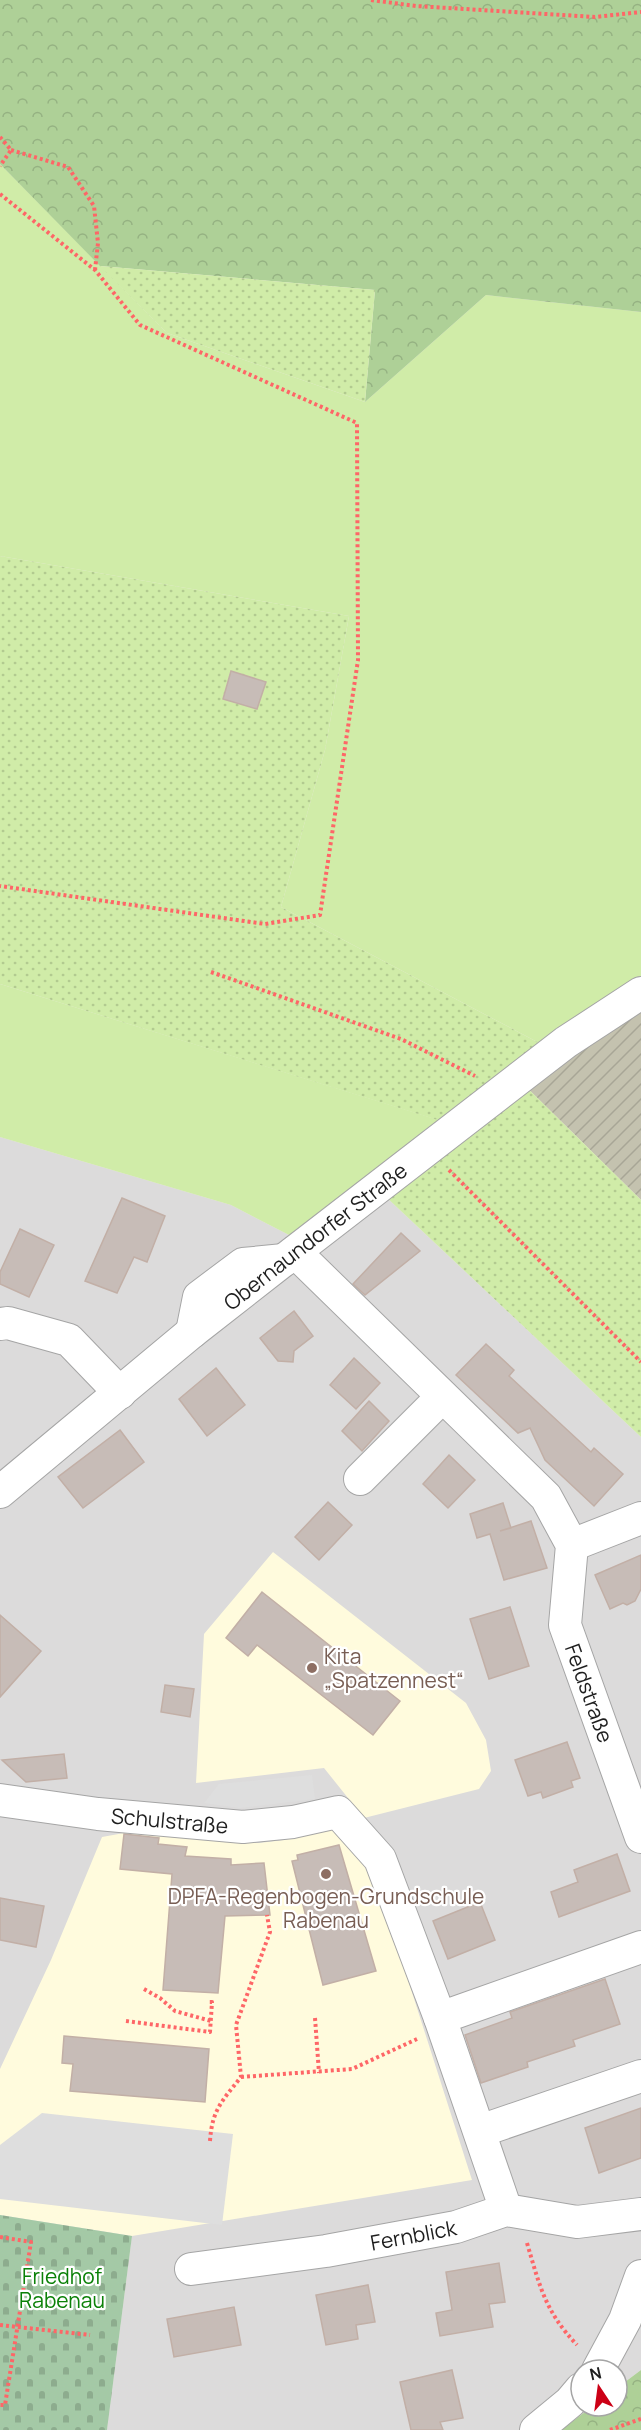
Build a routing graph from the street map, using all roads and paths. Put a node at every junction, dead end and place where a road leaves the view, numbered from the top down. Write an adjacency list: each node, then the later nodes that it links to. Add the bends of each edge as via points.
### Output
1 (371, 0): 2 (path, via 595,16)
2 (641, 12)
3 (0, 137): 4 (path)
4 (11, 150): 5 (path); 7 (path, via 68,167 94,207 98,243)
5 (0, 165)
6 (0, 194): 7 (path)
7 (95, 270): 8 (path, via 140,325 357,423 358,660 320,915 265,924)
8 (0, 886)
9 (211, 972): 11 (path, via 401,1039)
10 (641, 993): 11 (street, Obernaundorfer Straße, via 566,1042)
11 (501, 1092): 12 (street, Obernaundorfer Straße)
12 (428, 1148): 13 (street, Obernaundorfer Straße); 15 (path)
13 (289, 1256): 16 (street, Obernaundorfer Straße); 17 (street)
14 (0, 1324): 16 (street, via 69,1340)
15 (641, 1362)
16 (120, 1393): 19 (street, Obernaundorfer Straße)
17 (442, 1397): 18 (street); 21 (street, via 546,1497)
18 (360, 1479)
19 (0, 1492)
20 (641, 1518): 21 (street)
21 (572, 1545): 22 (street, Feldstraße, via 565,1624)
22 (632, 1783): 24 (street, Feldstraße)
23 (0, 1800): 32 (street, Schulstraße, via 98,1814 243,1827 338,1812 380,1859)
24 (641, 1837)
25 (267, 1915): 35 (path, via 270,1932 236,2025)
26 (641, 1947): 32 (street)
27 (144, 1989): 31 (path, via 175,2011)
28 (208, 2002): 31 (path, via 212,2002)
29 (315, 2018): 33 (path)
30 (126, 2021): 31 (path, via 210,2032)
31 (211, 2021)
32 (442, 2022): 33 (path, via 352,2069); 36 (street)
33 (319, 2073): 35 (path)
34 (641, 2076): 36 (street)
35 (241, 2077): 37 (path, via 212,2121)
36 (480, 2131): 38 (street)
37 (210, 2141)
38 (506, 2210): 39 (street, Fernblick, via 577,2222); 41 (street, Fernblick, via 456,2227 326,2251); 46 (path, via 525,2234 541,2293 558,2325)
39 (638, 2215)
40 (0, 2237): 44 (path, via 31,2242)
41 (191, 2269)
42 (641, 2276): 47 (street, via 625,2320)
43 (0, 2325): 44 (path)
44 (17, 2327): 45 (path); 49 (path, via 5,2405)
45 (90, 2336)
46 (588, 2358)
47 (592, 2358)
48 (569, 2400): 51 (street)
49 (0, 2405)
50 (641, 2419): 52 (path)
51 (536, 2430)
52 (610, 2430)

